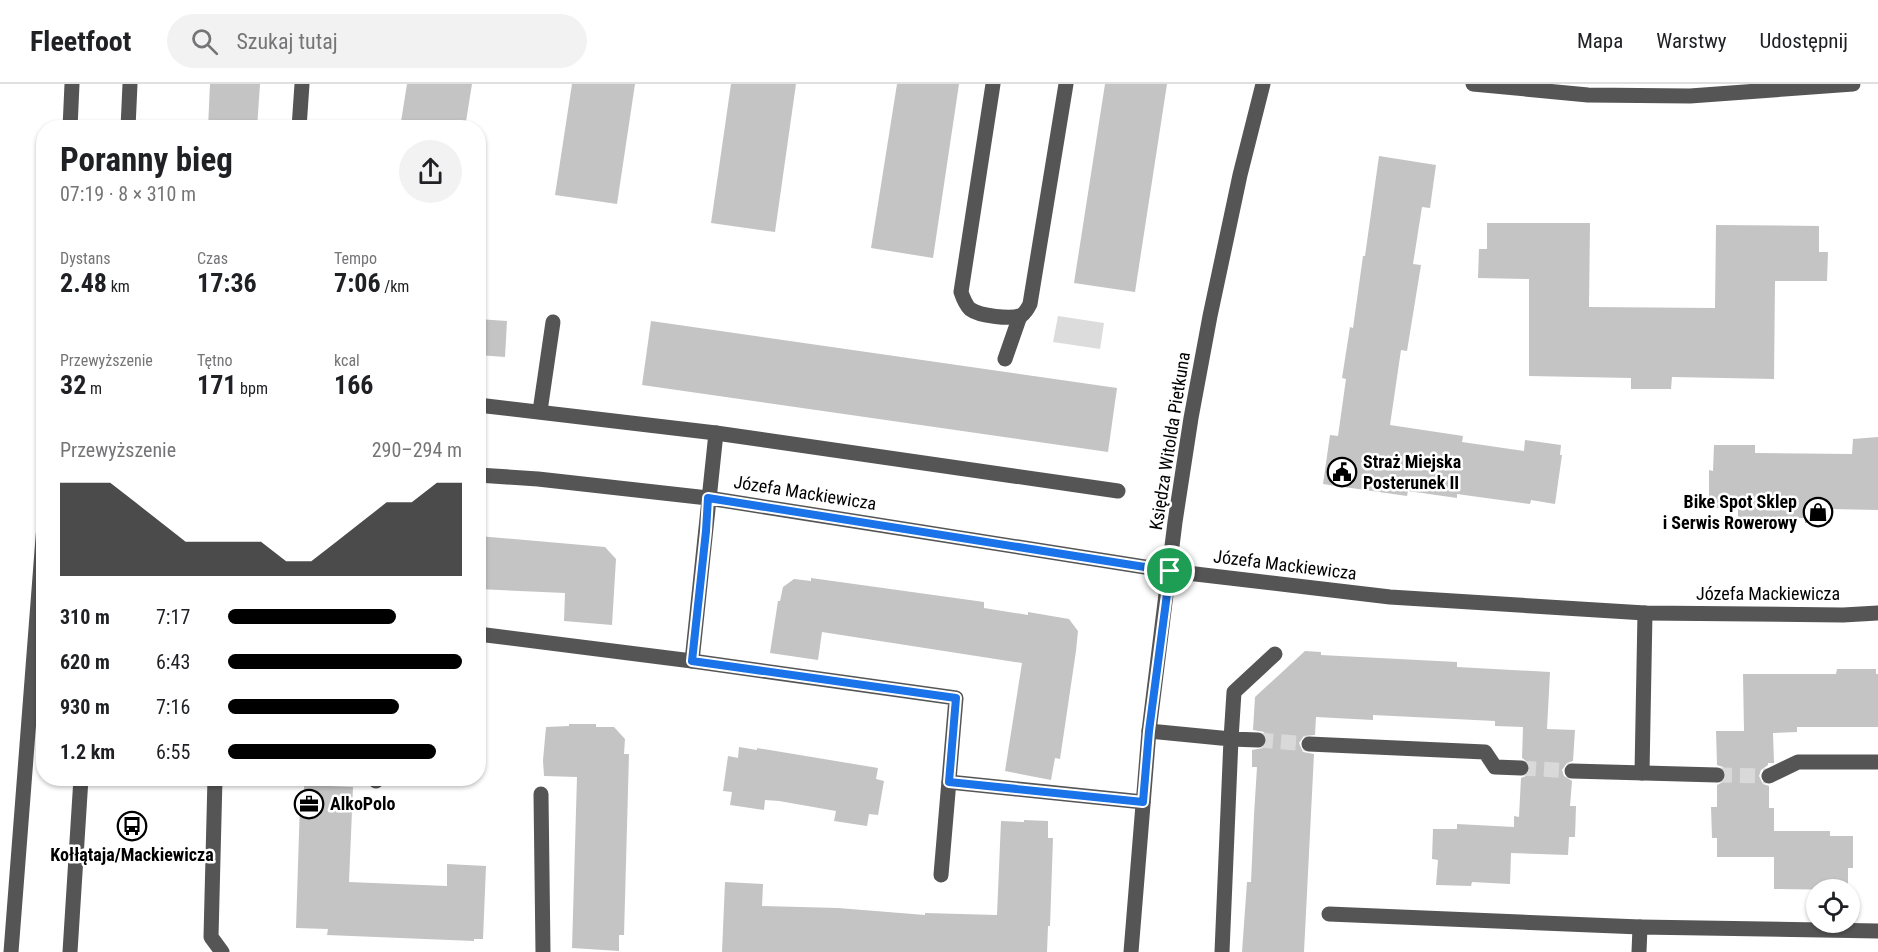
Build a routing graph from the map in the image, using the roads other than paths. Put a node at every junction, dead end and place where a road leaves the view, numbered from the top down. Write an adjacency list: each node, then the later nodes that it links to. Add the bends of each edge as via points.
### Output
1 (72, 84): 9 (street)
2 (130, 84): 10 (street)
3 (302, 84): 11 (street)
4 (993, 84): 12 (street, via 961,292 964,302 978,313)
5 (1066, 84): 12 (street, via 1030,304)
6 (1263, 84): 21 (street, Księdza Witolda Pietkuna, via 1210,316)
7 (1473, 84): 8 (street, via 1588,95 1690,96)
8 (1853, 84)
9 (70, 120)
10 (128, 120)
11 (300, 120)
12 (1020, 316): 14 (street)
13 (553, 322): 16 (street)
14 (1005, 359)
15 (486, 406): 16 (street)
16 (540, 411): 17 (street)
17 (716, 433): 19 (street); 20 (street)
18 (486, 476): 20 (street, Józefa Mackiewicza)
19 (1118, 491)
20 (708, 498): 21 (street, Józefa Mackiewicza); 27 (street)
21 (1170, 571): 22 (street, Józefa Mackiewicza, via 1390,597); 28 (street, Księdza Witolda Pietkuna)
22 (1645, 613): 23 (street, Józefa Mackiewicza); 35 (street)
23 (1878, 613)
24 (36, 629): 47 (street)
25 (486, 635): 27 (street)
26 (1275, 654): 29 (street, via 1234,692)
27 (692, 661): 38 (street, via 956,698)
28 (1149, 731): 29 (street); 42 (street, Księdza Witolda Pietkuna)
29 (1231, 739): 30 (street); 52 (street)
30 (1258, 740)
31 (1309, 744): 33 (street, via 1485,752 1495,767)
32 (1878, 762): 37 (street, via 1798,762)
33 (1521, 768)
34 (1572, 771): 35 (street)
35 (1642, 773): 36 (street)
36 (1717, 775)
37 (1769, 776)
38 (949, 782): 42 (street); 43 (street)
39 (80, 786): 48 (street)
40 (215, 786): 49 (street, via 211,937)
41 (541, 794): 50 (street)
42 (1143, 802): 51 (street, Księdza Witolda Pietkuna)
43 (941, 875)
44 (1329, 914): 45 (street)
45 (1640, 927): 46 (street); 53 (street)
46 (1878, 931)
47 (11, 952)
48 (70, 952)
49 (222, 952)
50 (543, 952)
51 (1131, 952)
52 (1222, 952)
53 (1639, 952)

